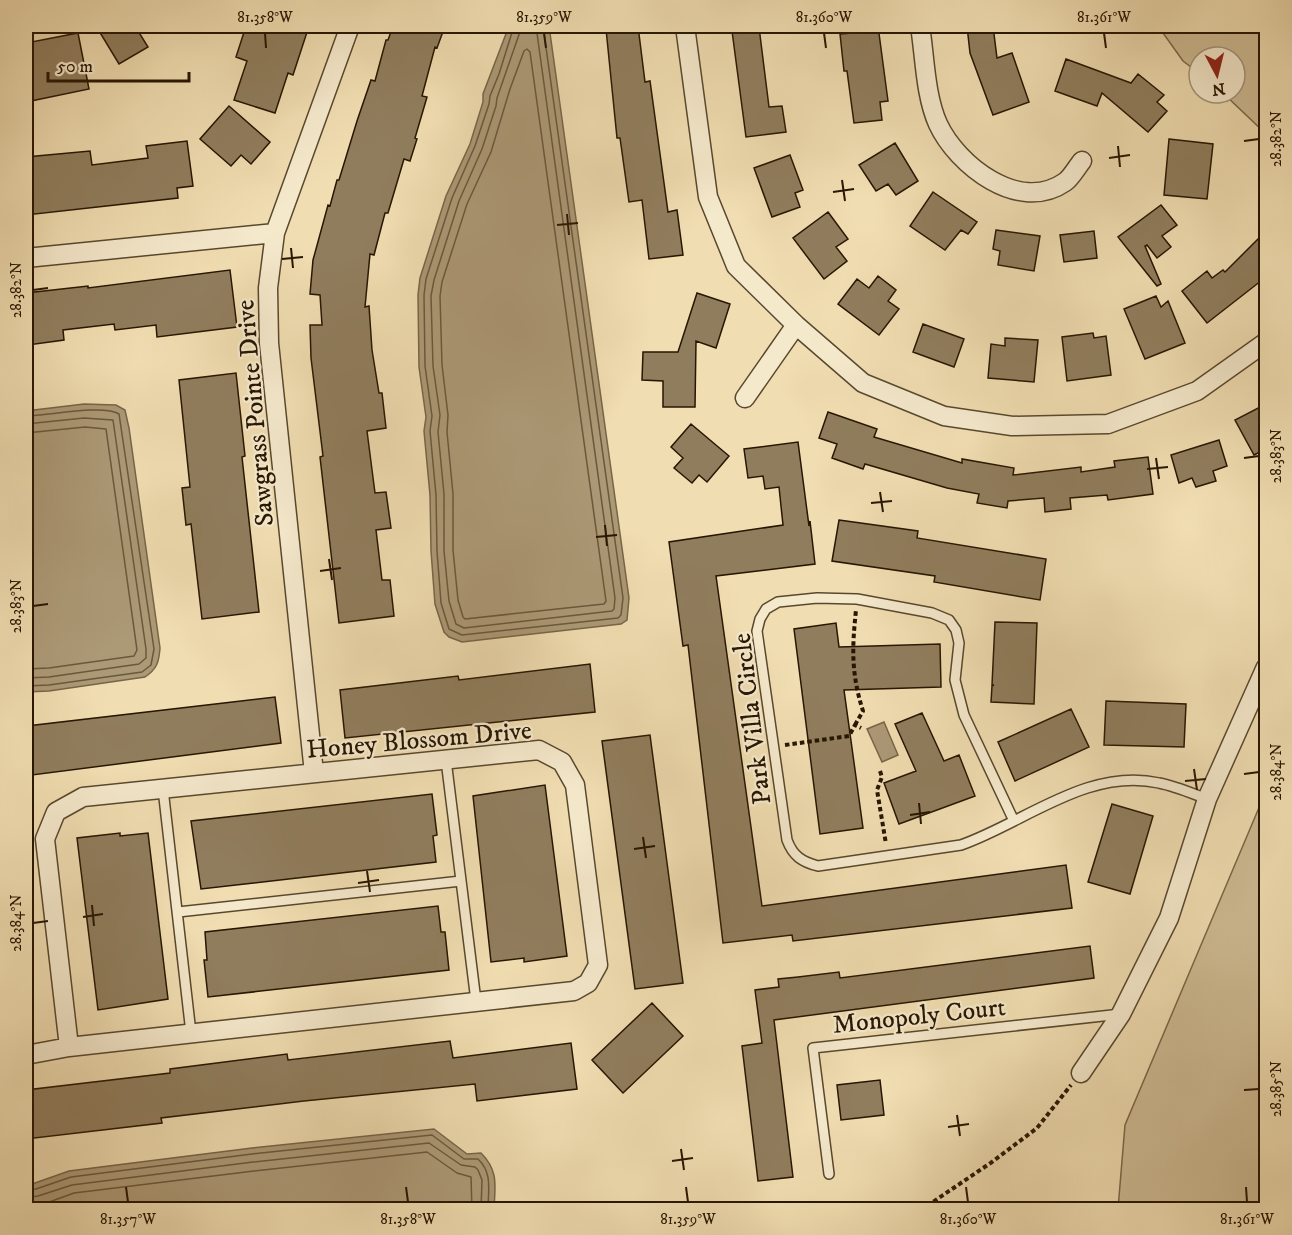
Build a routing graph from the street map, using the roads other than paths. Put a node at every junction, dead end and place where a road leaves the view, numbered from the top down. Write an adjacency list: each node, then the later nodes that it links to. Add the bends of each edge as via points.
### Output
1 (350, 26): 5 (street, Sawgrass Pointe Drive)
2 (685, 26): 7 (street, via 708,197 736,266)
3 (920, 26): 4 (street, via 937,122 947,142 980,175 1023,191 1046,191 1066,182)
4 (1082, 161)
5 (275, 233): 6 (street); 12 (street, Sawgrass Pointe Drive, via 268,288 269,343)
6 (26, 258)
7 (796, 325): 8 (street, via 863,384 944,416 1012,426 1108,424 1197,391); 9 (street)
8 (1266, 342)
9 (745, 398)
10 (1266, 667): 14 (street)
11 (446, 760): 12 (street, Honey Blossom Drive); 16 (lane); 18 (street, Honey Blossom Drive, via 540,750 562,762 575,784 598,965 588,983 574,991)
12 (314, 773): 13 (street, Honey Blossom Drive)
13 (163, 789): 17 (lane); 21 (street, Honey Blossom Drive, via 83,797 56,812 45,839)
14 (1207, 799): 15 (lane, Park Villa Circle, via 1158,782 1123,780 1086,787); 19 (street, via 1169,918)
15 (1014, 822): 15 (lane, Park Villa Circle, via 964,715 955,680 959,643 950,620 857,599 778,602 766,609 757,631 787,840 798,858 818,866 961,845)
16 (461, 880): 17 (lane); 18 (lane)
17 (177, 912): 20 (lane)
18 (476, 1002): 20 (street, Honey Blossom Drive)
19 (1121, 1014): 23 (street); 24 (lane, Monopoly Court, via 813,1048)
20 (192, 1033): 21 (street, Honey Blossom Drive)
21 (69, 1047): 22 (street, Honey Blossom Drive)
22 (26, 1055)
23 (1081, 1073)
24 (830, 1174)

